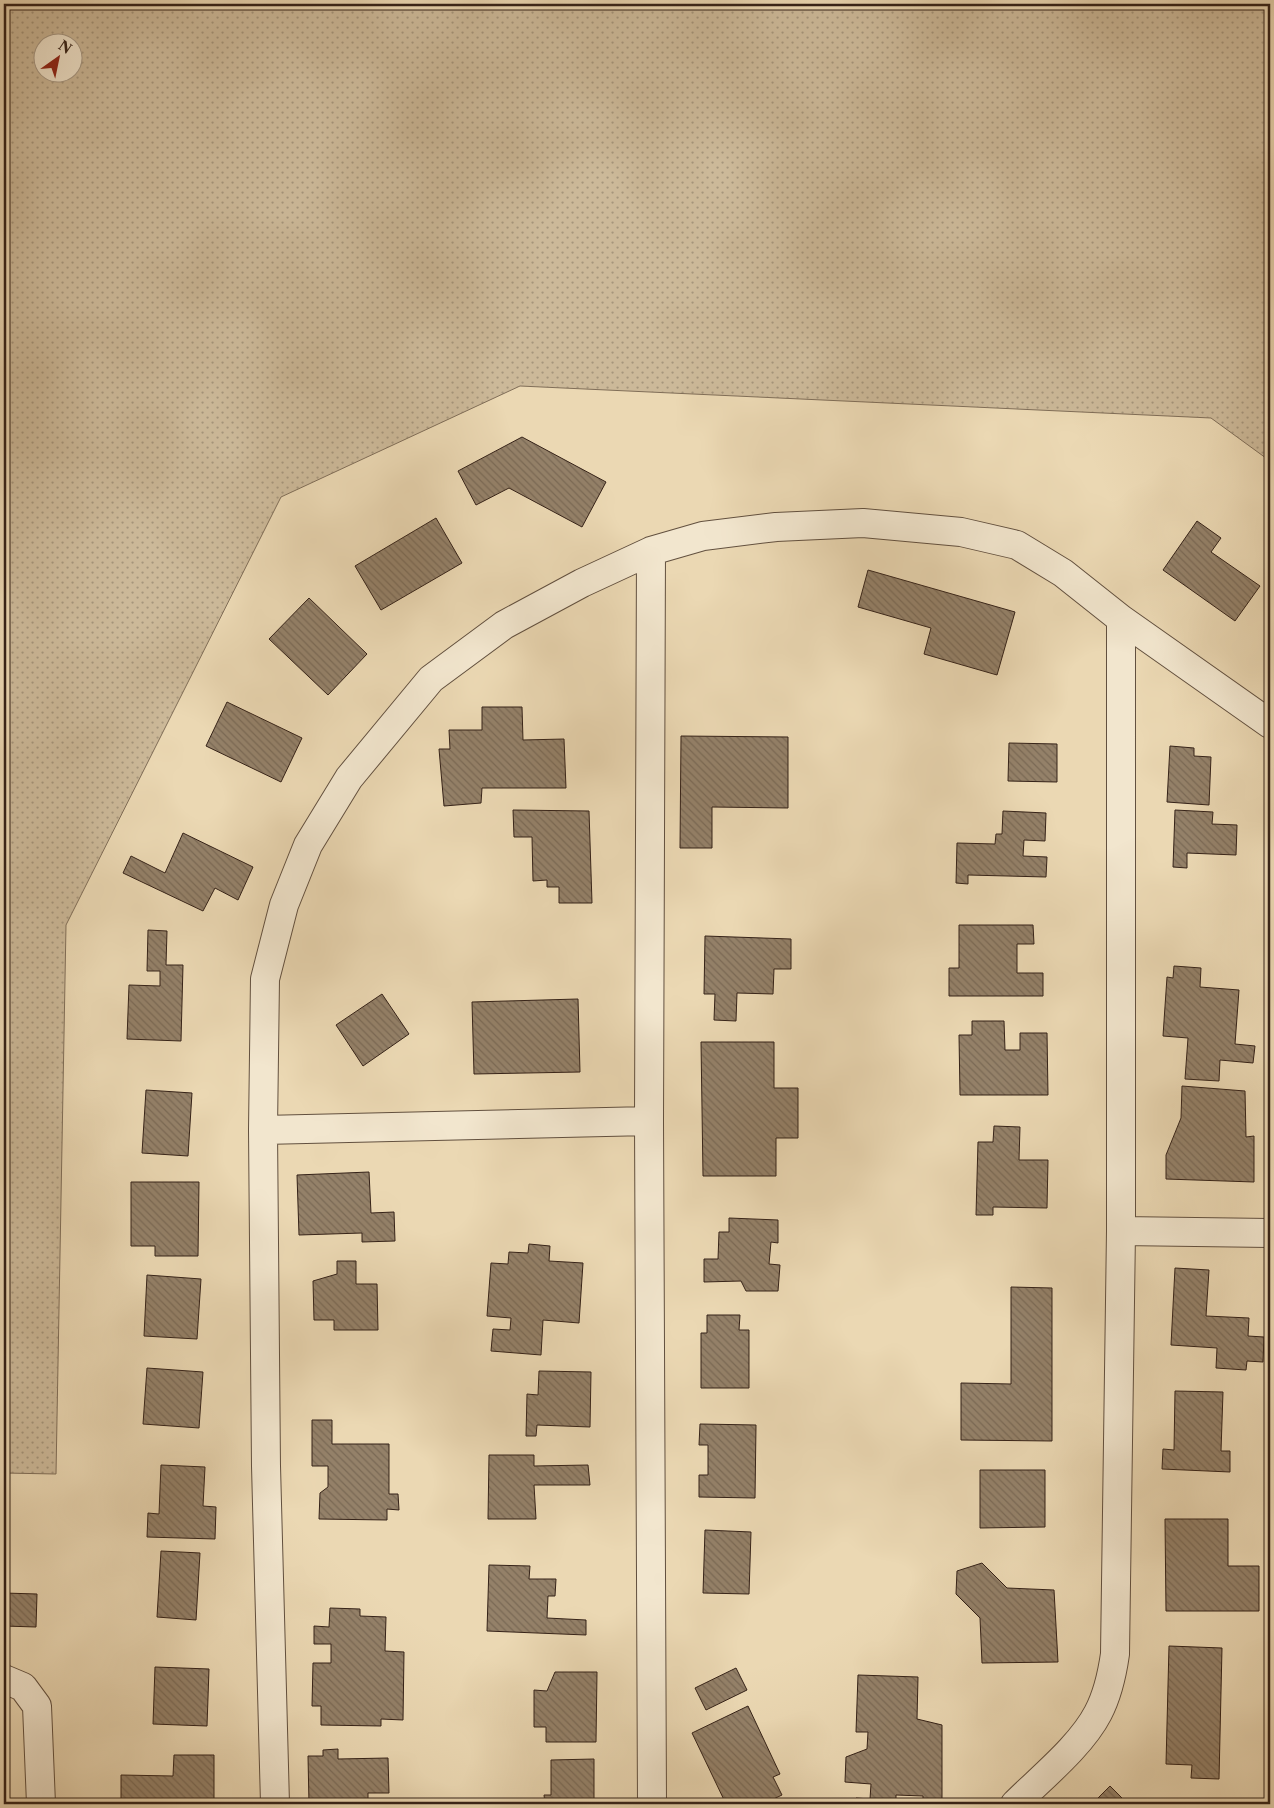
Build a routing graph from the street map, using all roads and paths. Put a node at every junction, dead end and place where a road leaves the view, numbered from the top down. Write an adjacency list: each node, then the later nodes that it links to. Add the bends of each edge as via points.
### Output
1 (651, 551): 2 (street, via 703,536 776,527 863,524 961,532 1017,546 1063,573); 4 (street); 5 (street, via 504,625 431,679 349,778 308,845 284,904 265,979)
2 (1122, 619): 3 (street); 6 (street)
3 (1270, 724)
4 (649, 1121): 5 (street); 11 (street)
5 (263, 1130): 10 (street, via 266,1466)
6 (1121, 1231): 7 (street); 12 (street, via 1115,1654 1110,1685 1098,1714 1076,1744)
7 (1270, 1233)
8 (4, 1679): 9 (street, via 24,1688 37,1706)
9 (41, 1804)
10 (275, 1804)
11 (652, 1804)
12 (1015, 1804)

